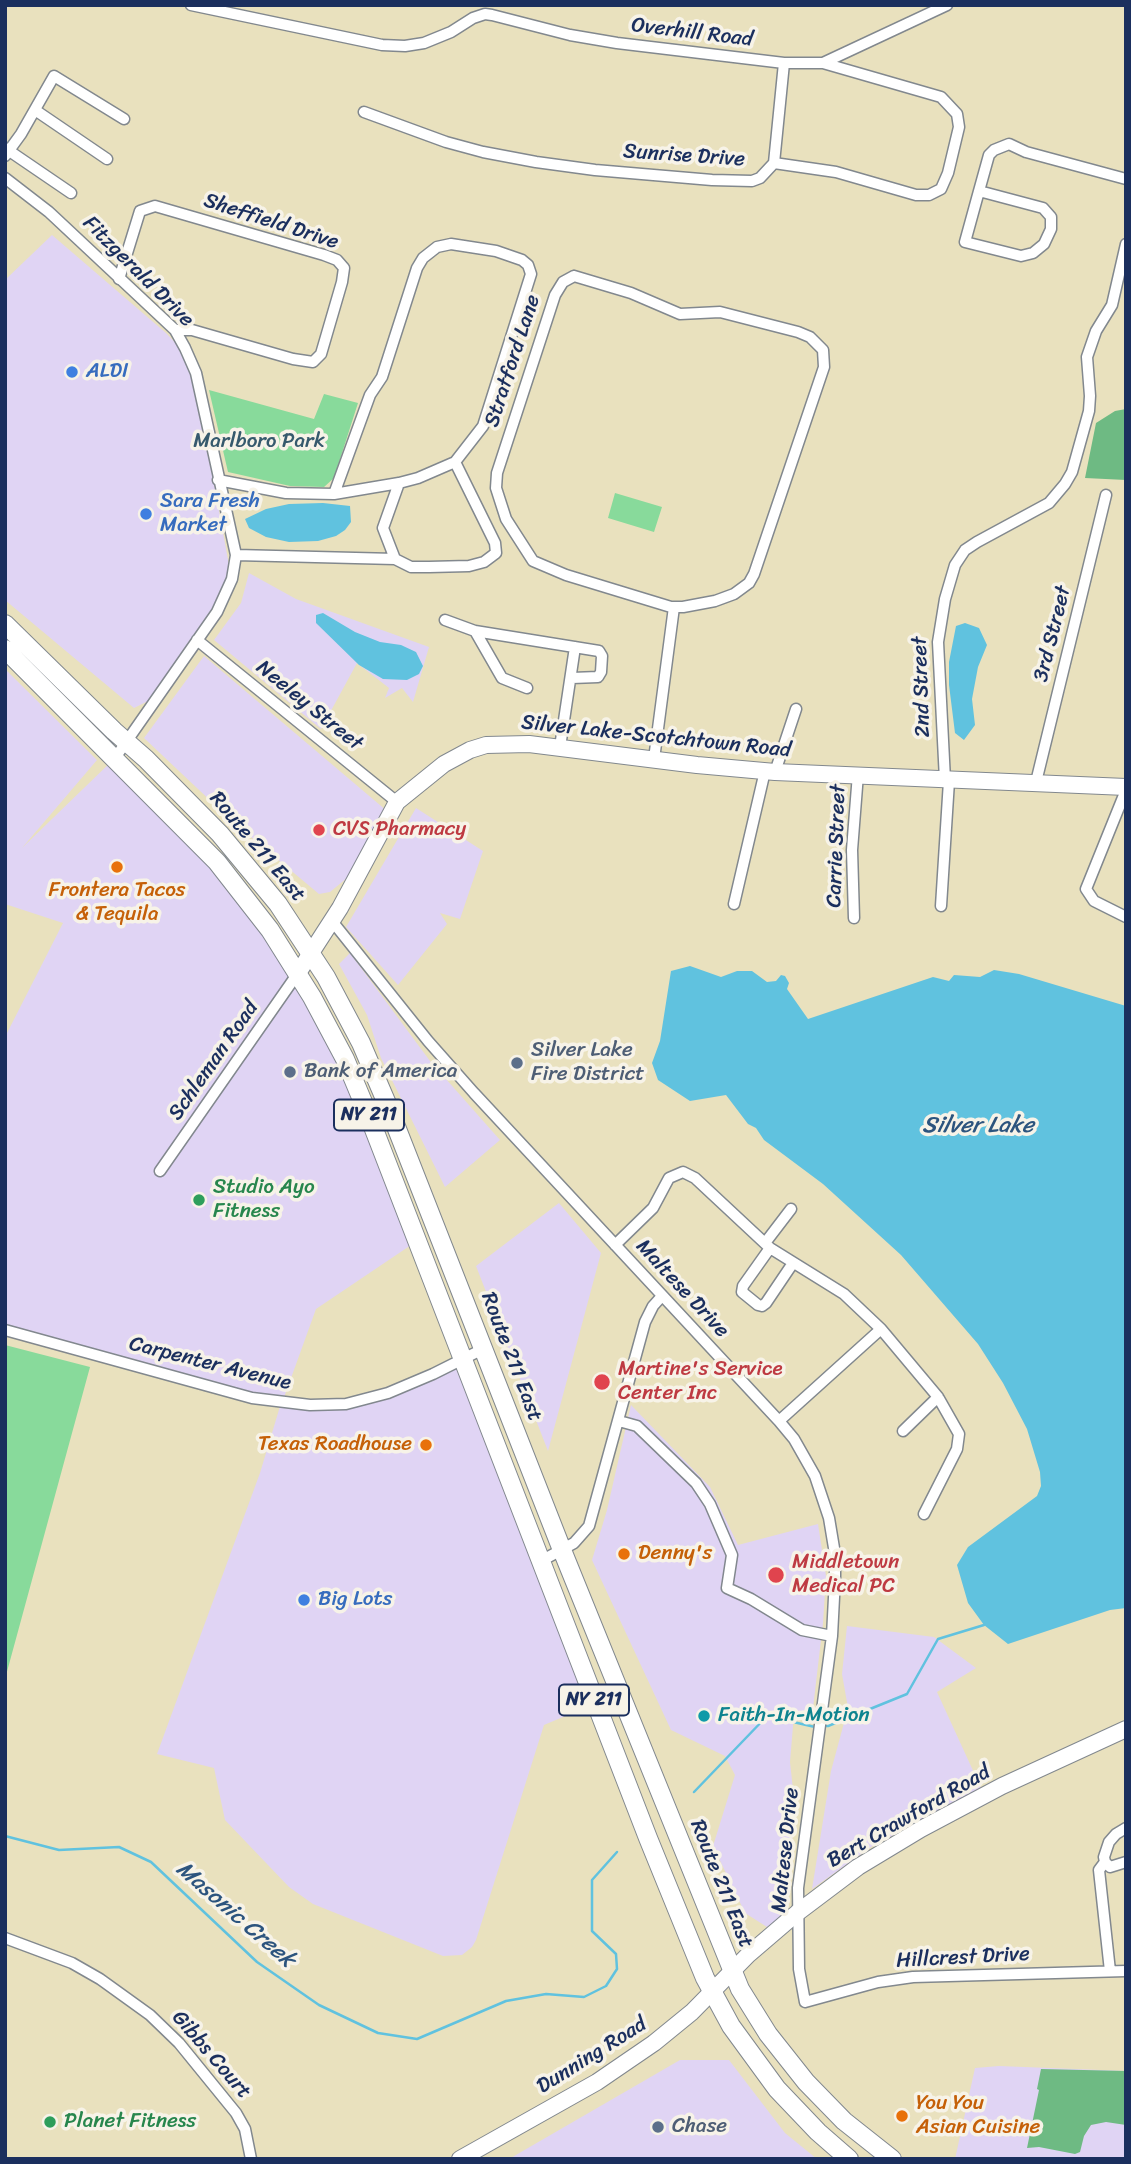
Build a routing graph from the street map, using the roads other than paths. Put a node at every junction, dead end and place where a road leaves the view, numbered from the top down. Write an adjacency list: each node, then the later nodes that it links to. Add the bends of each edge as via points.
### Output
1 (191, 5): 3 (street, Overhill Road, via 382,45 424,43 485,14 617,43)
2 (947, 5): 4 (street)
3 (784, 63): 4 (street, Overhill Road); 10 (street)
4 (823, 63): 10 (street, Sunrise Drive, via 941,97 950,104 959,127 941,189 916,195 836,172)
5 (35, 110): 7 (street, via 54,76); 8 (street); 9 (street)
6 (364, 112): 10 (street, Sunrise Drive, via 483,152 595,170 752,181)
7 (124, 119)
8 (6, 152): 14 (street)
9 (107, 159)
10 (774, 163)
11 (5, 178): 16 (street, Fitzgerald Drive, via 49,212)
12 (1126, 179): 13 (street, via 1010,144 989,155)
13 (979, 191): 13 (street, via 1043,208 1051,217 1044,244 1021,257 965,242)
14 (71, 193)
15 (1126, 244): 41 (street, 2nd Street, via 1112,304 1087,357 1089,411 1072,472 1049,503 971,546 955,565 938,642)
16 (119, 279): 17 (street, Fitzgerald Drive); 17 (street, Sheffield Drive, via 141,211 155,206 324,255 344,268 321,354 313,362 192,330)
17 (175, 330): 19 (street, Fitzgerald Drive, via 196,373)
18 (455, 462): 20 (street); 21 (street, via 483,426 531,274 522,260 480,248 443,245 423,258 417,268 382,377 370,396); 24 (street, via 490,529 496,553 469,566 411,567)
19 (218, 480): 21 (street, via 286,493); 23 (street, Fitzgerald Drive)
20 (399, 483): 21 (street); 24 (street, via 383,528)
21 (334, 494)
22 (1106, 495): 42 (street, 3rd Street)
23 (236, 555): 24 (street); 29 (street, Fitzgerald Drive, via 226,596)
24 (395, 559)
25 (674, 607): 25 (street, Stratford Lane, via 715,601 749,583 824,367 823,350 798,332 720,312 680,314 632,293 574,276 560,286 545,320 497,473 499,502 533,561); 38 (street)
26 (445, 620): 28 (street)
27 (5, 624): 35 (main road, Route 211 East / NY 211)
28 (475, 631): 30 (street); 33 (street, via 502,678)
29 (197, 640): 35 (street, Fitzgerald Drive); 44 (street, Neeley Street)
30 (575, 647): 32 (street); 32 (street, via 599,651 601,672 598,677)
31 (5, 649): 37 (main road, Route 211 East / NY 211)
32 (572, 678): 36 (street)
33 (527, 688)
34 (796, 709): 39 (street)
35 (126, 741): 37 (street, Fitzgerald Drive); 50 (main road, Route 211 East / NY 211, via 239,855)
36 (560, 747): 38 (street, Silver Lake-Scotchtown Road); 44 (street, Silver Lake-Scotchtown Road, via 506,743 478,747 444,764)
37 (115, 758): 51 (main road, Route 211 East / NY 211, via 217,862)
38 (654, 759): 39 (street, Silver Lake-Scotchtown Road)
39 (770, 771): 40 (street, Silver Lake-Scotchtown Road); 45 (street)
40 (858, 774): 41 (street, Silver Lake-Scotchtown Road); 48 (street, Carrie Street, via 852,850)
41 (947, 780): 42 (street, Silver Lake-Scotchtown Road); 46 (street, 2nd Street)
42 (1037, 782): 43 (street, Silver Lake-Scotchtown Road)
43 (1126, 788): 47 (street, via 1086,889 1094,901)
44 (397, 802): 49 (street, Silver Lake-Scotchtown Road)
45 (734, 904)
46 (941, 906)
47 (1126, 917)
48 (854, 918)
49 (332, 921): 50 (street, Silver Lake-Scotchtown Road); 54 (street, Maltese Drive, via 428,1041)
50 (311, 952): 51 (street, Silver Lake-Scotchtown Road); 60 (main road, Route 211 East / NY 211, via 375,1074)
51 (298, 973): 52 (street, Schleman Road); 61 (main road, Route 211 East / NY 211, via 354,1078)
52 (160, 1171)
53 (791, 1209): 55 (street)
54 (615, 1245): 55 (street, via 653,1208 669,1178 683,1172); 57 (street, Maltese Drive)
55 (767, 1245): 56 (street); 56 (street, via 742,1292 758,1305 766,1303)
56 (793, 1263): 58 (street, via 844,1294)
57 (662, 1296): 63 (street, via 645,1322); 64 (street, Maltese Drive)
58 (881, 1329): 62 (street); 64 (street)
59 (5, 1330): 61 (street, Carpenter Avenue, via 252,1398 310,1405 346,1404 388,1393)
60 (483, 1349): 61 (street, Carpenter Avenue); 67 (main road, Route 211 East / NY 211)
61 (463, 1360): 68 (main road, Route 211 East / NY 211)
62 (938, 1398): 65 (street); 66 (street, via 959,1434 957,1449)
63 (619, 1421): 67 (street, via 589,1526); 69 (street, via 637,1426 696,1483 710,1504 732,1555 727,1588 802,1630)
64 (779, 1421): 69 (street, Maltese Drive, via 807,1461 829,1518 835,1554)
65 (903, 1431)
66 (924, 1514)
67 (562, 1550): 68 (street); 78 (main road, Route 211 East / NY 211)
68 (541, 1561): 79 (main road, Route 211 East / NY 211)
69 (832, 1636): 74 (street, Maltese Drive)
70 (1126, 1729): 74 (street, Bert Crawford Road, via 921,1829 858,1867)
71 (1126, 1828): 72 (street, via 1108,1842)
72 (1105, 1862): 73 (street, via 1110,1867); 76 (street, via 1099,1870)
73 (1126, 1862)
74 (797, 1913): 78 (street, Bert Crawford Road); 80 (street, Maltese Drive)
75 (5, 1938): 81 (street, Gibbs Court, via 72,1964 150,2015 236,2113 245,2129)
76 (1110, 1971): 77 (street, Hillcrest Drive); 80 (street, Hillcrest Drive, via 913,1977)
77 (1126, 1971)
78 (732, 1972): 79 (street, Dunning Road); 84 (main road, Route 211 East / NY 211, via 758,2020 797,2071 844,2121)
79 (713, 1993): 82 (street, Dunning Road, via 627,2062); 83 (main road, Route 211 East / NY 211, via 777,2089)
80 (805, 2002)
81 (251, 2159)
82 (460, 2159)
83 (849, 2159)
84 (892, 2159)

